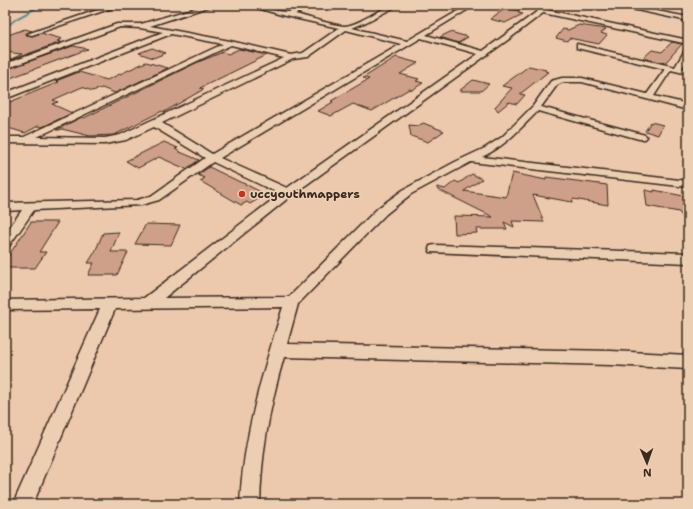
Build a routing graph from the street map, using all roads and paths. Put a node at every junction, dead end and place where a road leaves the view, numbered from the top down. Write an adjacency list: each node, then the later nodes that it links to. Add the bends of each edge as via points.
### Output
1 (118, 5): 16 (street)
2 (193, 5): 9 (street)
3 (211, 5): 9 (street)
4 (250, 5): 11 (street)
5 (311, 5): 11 (street)
6 (396, 5): 14 (street)
7 (472, 5): 17 (street)
8 (616, 5): 12 (street)
9 (201, 7): 13 (street)
10 (546, 8): 18 (street); 23 (street)
11 (287, 15): 14 (street)
12 (688, 19)
13 (140, 26): 15 (street); 25 (street, via 114,26)
14 (342, 29): 20 (street); 24 (street, via 305,55)
15 (170, 32): 19 (street); 28 (street)
16 (30, 34)
17 (421, 36): 20 (street); 23 (street)
18 (688, 42)
19 (230, 43): 24 (street); 35 (street)
20 (408, 44): 36 (street)
21 (580, 46): 26 (street)
22 (688, 52): 26 (street)
23 (484, 53): 39 (street)
24 (291, 57): 32 (street)
25 (5, 67)
26 (673, 69): 27 (street); 29 (street)
27 (688, 72)
28 (5, 96)
29 (649, 97): 30 (street); 31 (street, via 582,80 562,80 554,83)
30 (688, 107)
31 (536, 108): 33 (street); 37 (street, via 505,139)
32 (155, 123): 35 (street, via 114,140); 36 (street)
33 (642, 137)
34 (5, 140): 35 (street)
35 (24, 140)
36 (212, 158): 39 (street); 40 (street, via 146,202)
37 (469, 159): 38 (street); 45 (street, via 393,201)
38 (688, 184)
39 (288, 193): 46 (street)
40 (30, 207): 41 (street); 42 (street)
41 (5, 208)
42 (5, 243)
43 (435, 249): 44 (street)
44 (688, 258)
45 (292, 302): 46 (street); 49 (street)
46 (148, 303): 47 (street)
47 (110, 304): 48 (street); 51 (street)
48 (5, 305)
49 (277, 350): 50 (street); 52 (street, via 268,382 251,475)
50 (688, 362)
51 (23, 504)
52 (250, 504)

